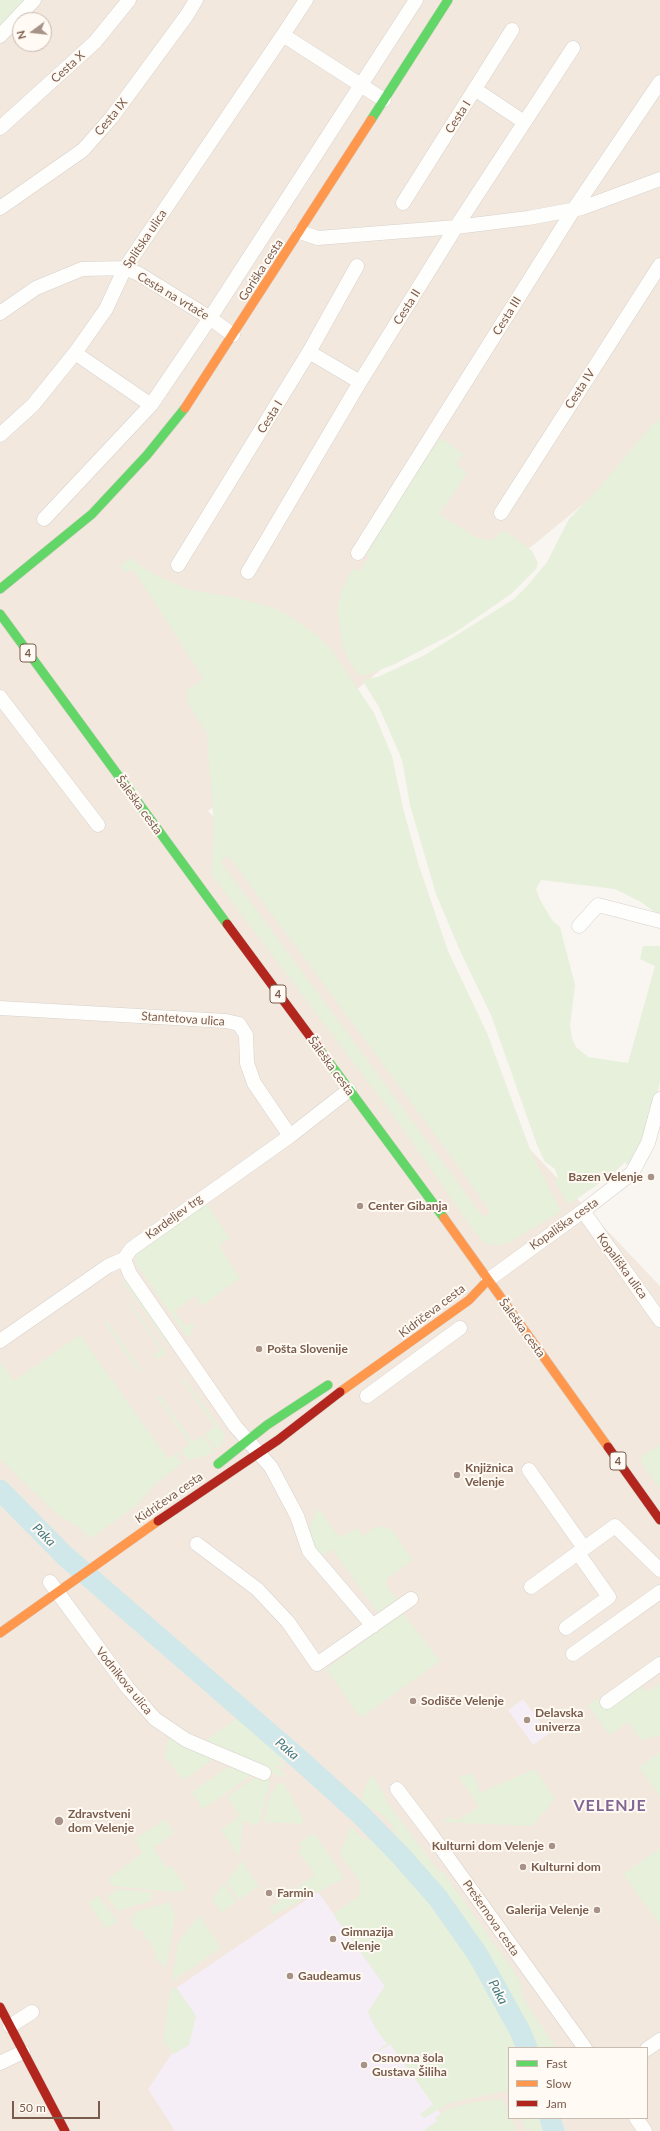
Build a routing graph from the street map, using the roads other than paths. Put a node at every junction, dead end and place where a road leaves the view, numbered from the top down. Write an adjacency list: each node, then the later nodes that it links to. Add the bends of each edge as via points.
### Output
1 (34, 0): 9 (street)
2 (129, 0): 16 (street, Cesta X, via 95,42)
3 (196, 0): 19 (street, Cesta IX, via 112,117 82,150)
4 (306, 0): 8 (street, Splitska ulica)
5 (416, 0): 12 (street)
6 (448, 0): 14 (main road, Goriška cesta)
7 (512, 30): 13 (street, Cesta I)
8 (283, 35): 12 (street); 25 (street, Splitska ulica)
9 (0, 36)
10 (573, 48): 15 (street, Cesta II)
11 (660, 82): 20 (street, Cesta III)
12 (361, 84): 14 (street); 27 (street)
13 (476, 90): 15 (street); 18 (street, Cesta I)
14 (384, 100): 22 (main road, Goriška cesta)
15 (524, 122): 21 (street, Cesta II)
16 (0, 128)
17 (660, 179): 20 (street)
18 (403, 203)
19 (0, 208)
20 (574, 209): 21 (street); 36 (street, Cesta III)
21 (456, 227): 22 (street, via 318,238); 31 (street, Cesta II)
22 (300, 232): 28 (main road, Goriška cesta)
23 (660, 265): 34 (street, Cesta IV)
24 (357, 266): 29 (street, Cesta I)
25 (125, 268): 26 (street, Cesta na vrtače, via 82,269 36,288); 27 (street, Cesta na vrtače); 30 (street, Splitska ulica, via 106,309)
26 (0, 313)
27 (210, 318): 28 (street, Cesta na vrtače); 32 (street)
28 (233, 335): 39 (main road, Goriška cesta, via 202,384 147,455 92,514)
29 (309, 352): 31 (street); 37 (street, Cesta I)
30 (75, 353): 32 (street); 33 (street, Splitska ulica, via 33,405)
31 (360, 382): 38 (street, Cesta II)
32 (151, 405): 35 (street)
33 (0, 435)
34 (501, 513)
35 (44, 519)
36 (358, 554)
37 (178, 565)
38 (248, 572)
39 (0, 589)
40 (0, 614): 46 (main road, Šaleška cesta / 4)
41 (0, 698): 42 (street)
42 (98, 825)
43 (660, 921): 44 (street, via 598,906)
44 (579, 926)
45 (0, 1008): 48 (street, Stantetova ulica, via 226,1021 239,1024 246,1035 247,1063 252,1078)
46 (349, 1090): 48 (street, Kardeljev trg); 51 (main road, Šaleška cesta / 4)
47 (660, 1099): 49 (street, Kopališka cesta, via 648,1143 632,1173)
48 (290, 1136): 50 (street, Kardeljev trg, via 251,1170 131,1249)
49 (583, 1211): 51 (street, Kopališka cesta); 53 (street, Kopališka ulica)
50 (124, 1259): 55 (street, Kardeljev trg, via 108,1266); 58 (street, via 130,1274 235,1426)
51 (488, 1280): 52 (main road, Kidričeva cesta); 59 (main road, Kidričeva cesta, via 469,1300); 62 (main road, Šaleška cesta / 4)
52 (469, 1288)
53 (660, 1320)
54 (460, 1328): 57 (street)
55 (0, 1342)
56 (338, 1378): 58 (main road, Kidričeva cesta)
57 (367, 1396)
58 (248, 1440): 59 (street); 60 (main road, Kidričeva cesta)
59 (258, 1452): 66 (main road, Kidričeva cesta, via 77,1578); 70 (street, via 281,1483 297,1516 308,1551)
60 (211, 1469)
61 (529, 1470): 64 (street)
62 (660, 1520)
63 (197, 1544): 70 (street, via 257,1589 288,1622 317,1664)
64 (581, 1550): 65 (street, via 615,1526); 67 (street); 71 (street, via 609,1597)
65 (660, 1570)
66 (52, 1585): 72 (main road, Kidričeva cesta); 76 (street, Vodnikova ulica, via 127,1687 155,1719 186,1740)
67 (531, 1588)
68 (660, 1592): 73 (street)
69 (411, 1599): 70 (street)
70 (373, 1626)
71 (566, 1628)
72 (0, 1633)
73 (574, 1654)
74 (660, 1664): 75 (street)
75 (607, 1702)
76 (264, 1773)
77 (397, 1789): 82 (street, Prešernova cesta)
78 (0, 2007): 80 (main road)
79 (32, 2012): 80 (street)
80 (10, 2026): 84 (main road)
81 (660, 2040): 83 (street)
82 (584, 2047)
83 (648, 2048)
84 (23, 2052): 85 (street); 87 (main road)
85 (0, 2063)
86 (637, 2119): 88 (street)
87 (65, 2131)
88 (645, 2131)

